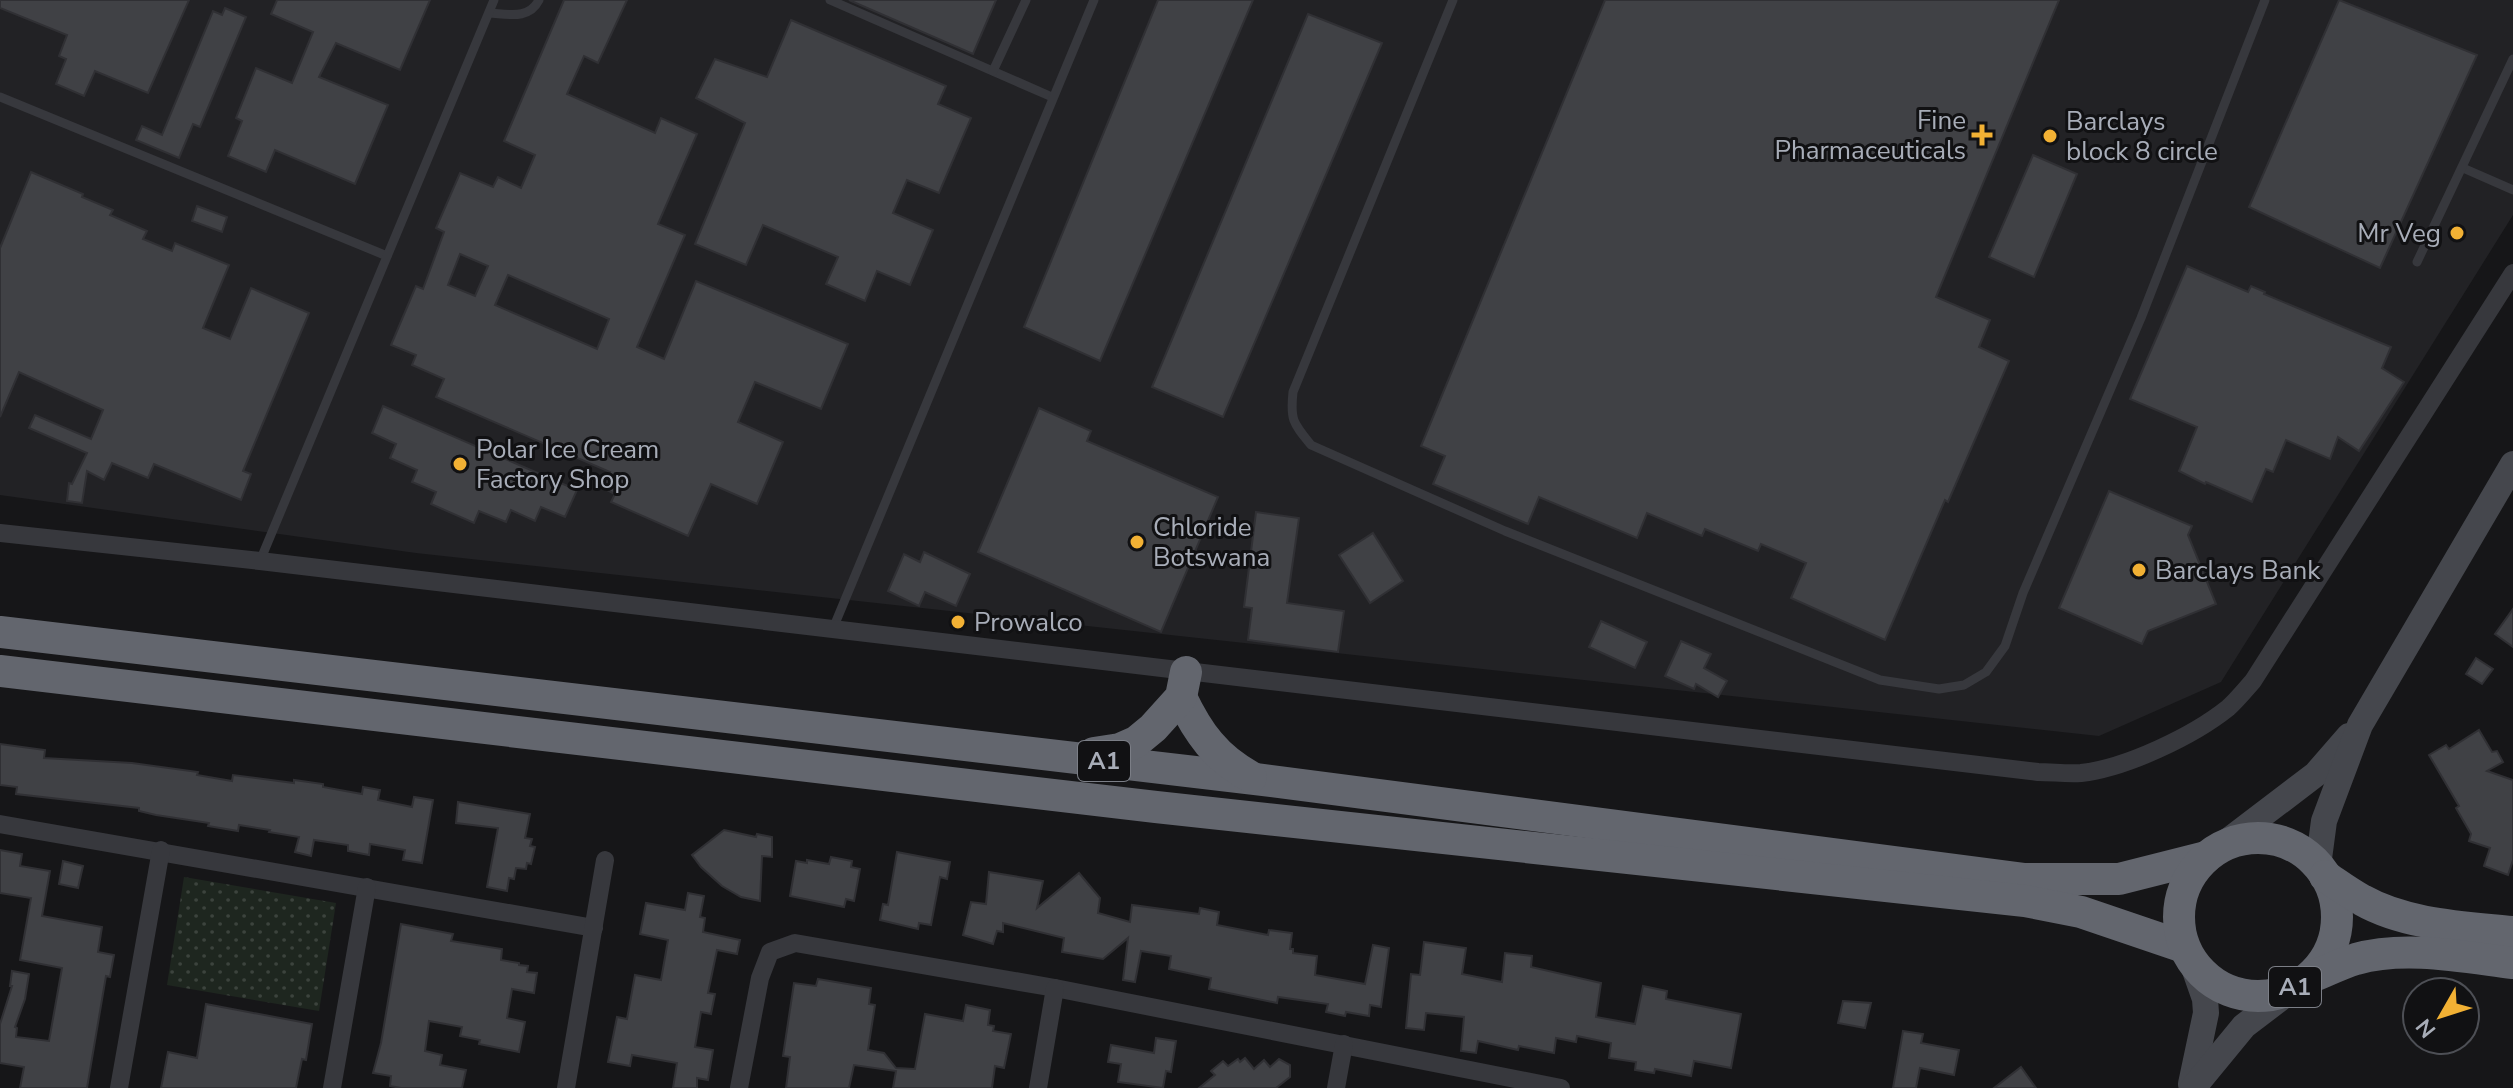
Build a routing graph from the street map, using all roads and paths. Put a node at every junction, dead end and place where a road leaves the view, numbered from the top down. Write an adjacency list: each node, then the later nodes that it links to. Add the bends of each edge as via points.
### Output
1 (494, 0): 8 (lane)
2 (539, 0): 8 (lane, via 522,14)
3 (830, 0): 10 (lane)
4 (1026, 0): 10 (lane)
5 (1094, 0): 12 (lane)
6 (1453, 0): 7 (lane, via 1293,392 1291,414 1299,430 1311,445 1505,531 1880,680 1939,689 1964,685 1986,672 2005,646)
7 (2265, 0)
8 (489, 13): 15 (lane)
9 (2513, 59): 13 (lane)
10 (993, 71): 12 (lane)
11 (0, 97): 15 (lane)
12 (1052, 97): 21 (lane)
13 (2463, 168): 14 (lane); 16 (lane)
14 (2513, 190)
15 (387, 256): 20 (lane)
16 (2417, 262)
17 (2513, 273): 24 (street, via 2253,681 2205,724 2100,769 2038,772)
18 (2513, 464): 25 (main road)
19 (0, 533): 20 (street)
20 (260, 561): 21 (street)
21 (832, 631): 24 (street)
22 (0, 632): 26 (highway, A1)
23 (0, 671): 36 (highway, A1, via 1140,805 2025,901 2081,912)
24 (1183, 685): 26 (highway, via 1153,728 1136,742 1094,753); 27 (highway, via 1193,724 1218,755)
25 (2360, 725): 30 (main road, via 2316,774); 32 (main road, via 2324,821)
26 (1043, 754): 27 (highway, A1)
27 (1255, 779): 30 (highway, A1, via 2025,879 2119,879)
28 (0, 824): 29 (street)
29 (161, 850): 33 (street); 41 (street)
30 (2213, 852): 32 (highway, A1, via 2251,839 2283,842 2302,851); 36 (highway, via 2194,868 2180,898 2179,931)
31 (605, 860): 34 (street)
32 (2322, 871): 35 (highway, A1, via 2384,910); 38 (highway, A1, via 2334,897 2334,941 2324,962)
33 (367, 887): 34 (street); 42 (street)
34 (594, 928): 43 (street)
35 (2513, 932)
36 (2188, 954): 38 (highway, A1, via 2216,985 2247,996 2280,994); 48 (main road, via 2206,1013)
37 (2513, 963): 38 (highway, A1, via 2386,954 2356,959)
38 (2302, 983): 48 (main road, via 2244,1026)
39 (1055, 988): 40 (street); 44 (street, via 795,943 770,952); 45 (street)
40 (1344, 1044): 46 (street); 47 (street)
41 (119, 1088)
42 (332, 1088)
43 (566, 1088)
44 (739, 1088)
45 (1038, 1088)
46 (1336, 1088)
47 (1561, 1088)
48 (2192, 1088)

